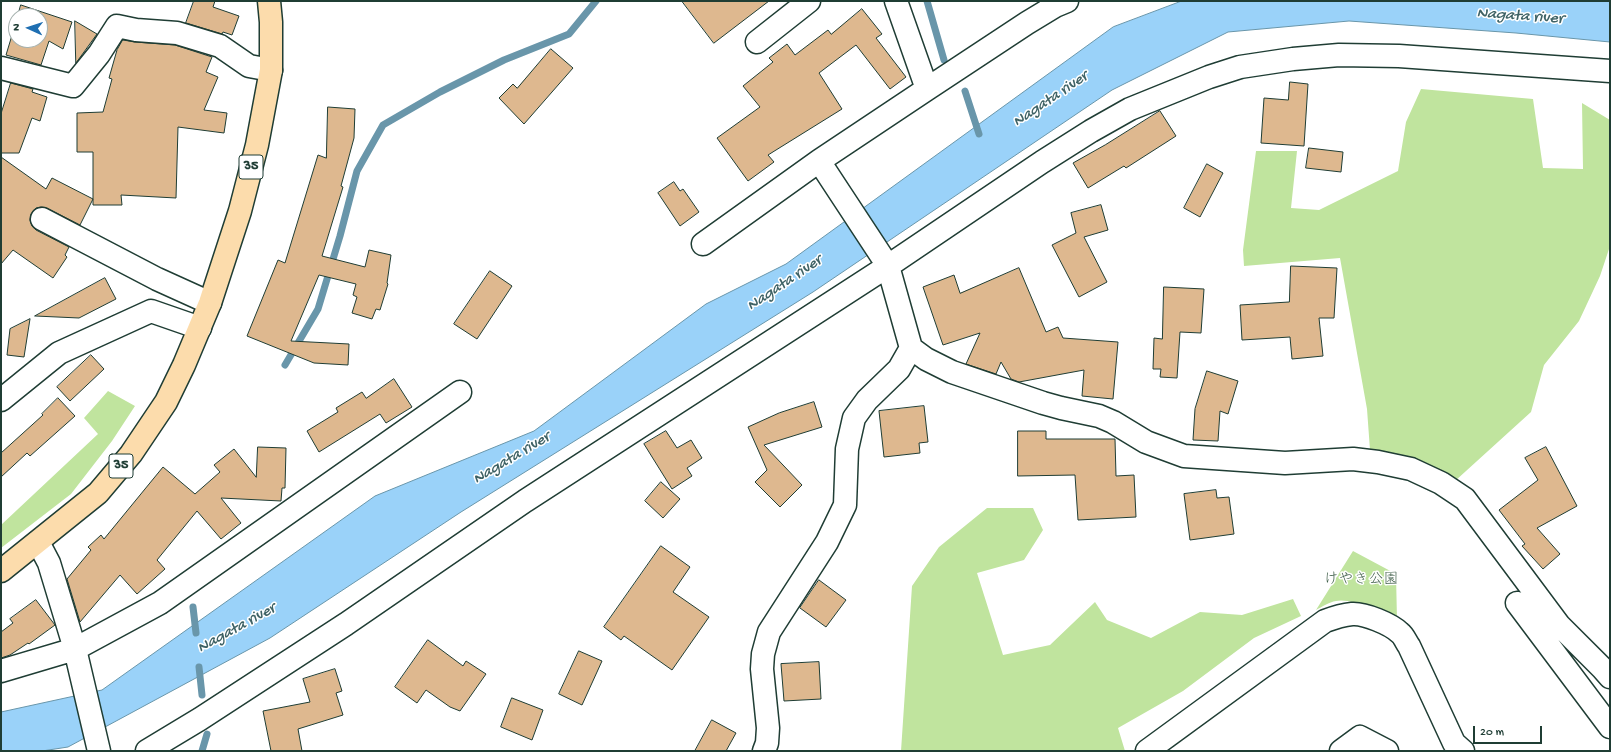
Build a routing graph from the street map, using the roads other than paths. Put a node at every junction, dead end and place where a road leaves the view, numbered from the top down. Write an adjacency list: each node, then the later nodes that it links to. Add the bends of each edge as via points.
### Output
1 (269, 1): 7 (main road, 35)
2 (896, 1): 9 (street)
3 (1068, 1): 9 (street, via 1055,6)
4 (799, 4): 5 (street)
5 (757, 42)
6 (1, 68): 7 (street, via 73,86 99,54 117,26 177,33 220,46 249,66)
7 (271, 70): 14 (main road, 35, via 257,145 240,211)
8 (1610, 71): 13 (street, via 1399,56 1339,55 1240,67 1130,109 1091,131)
9 (927, 89): 10 (street)
10 (819, 161): 12 (street); 13 (street)
11 (42, 218): 14 (street, via 157,279)
12 (703, 244)
13 (888, 266): 16 (street); 28 (street, via 525,501 346,624 207,715)
14 (210, 303): 15 (main road, 35)
15 (200, 328): 18 (street, via 151,310 59,353); 19 (main road, 35, via 166,402 131,454 98,493)
16 (911, 348): 24 (street, via 952,372 1061,408 1099,416 1146,442 1184,456 1285,462 1353,458 1411,469 1441,483 1465,499 1559,625); 29 (street, via 899,369 867,400 854,418 848,449 844,505 827,542 769,632 762,669 768,728)
17 (460, 392): 22 (street, via 160,604)
18 (1, 400)
19 (38, 542): 20 (main road, 35); 22 (street, via 49,564)
20 (1, 571)
21 (1517, 603): 25 (street)
22 (74, 648): 23 (street); 27 (street)
23 (1, 671)
24 (1610, 677)
25 (1610, 727)
26 (1455, 748): 30 (street, via 1401,633 1372,618 1354,614 1324,621)
27 (100, 751)
28 (147, 751)
29 (764, 751)
30 (1147, 751)
31 (1341, 751): 32 (street, via 1360,737)
32 (1387, 751)

